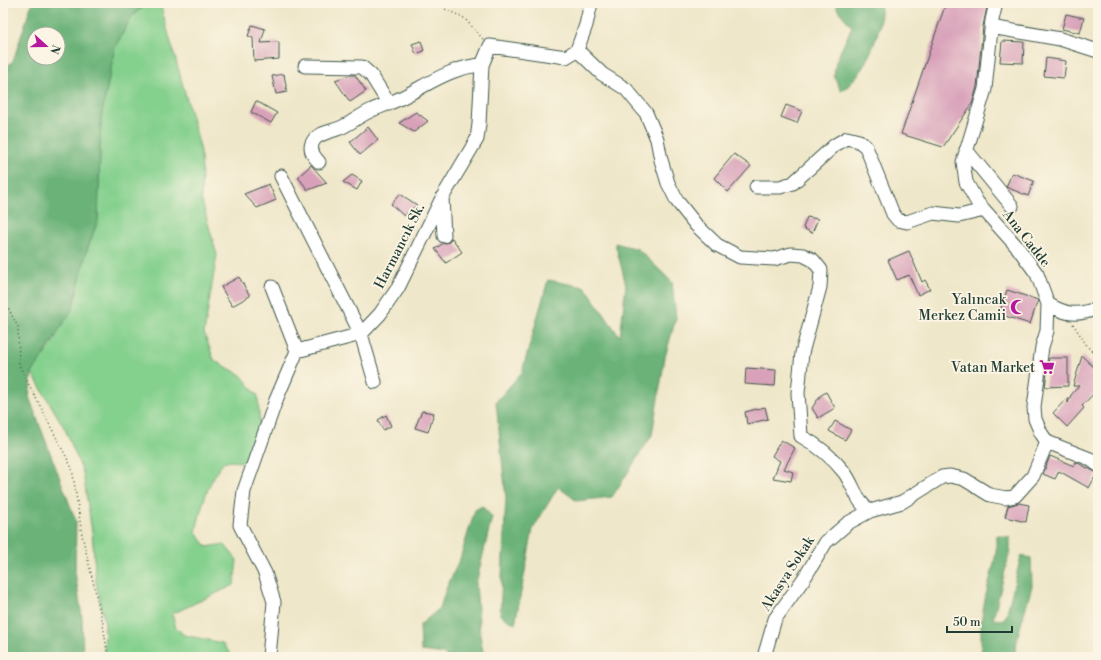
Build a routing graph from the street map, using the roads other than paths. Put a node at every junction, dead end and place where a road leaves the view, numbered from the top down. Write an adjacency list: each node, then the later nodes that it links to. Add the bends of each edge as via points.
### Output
1 (591, 3): 4 (street)
2 (996, 3): 3 (street, Ana Cadde)
3 (991, 27): 5 (street, via 1060,39); 9 (street, Ana Cadde, via 985,89)
4 (577, 50): 6 (street, Harmancık Sk., via 566,57 490,46); 25 (street, via 602,74 626,89 646,113 657,139 668,183 677,201 696,225 717,245 740,257 774,259 791,254 803,255 813,260 821,270 820,287 802,353 798,393 801,436 829,456 845,473 863,506)
5 (1098, 50)
6 (482, 64): 8 (street, via 453,72); 13 (street, Harmancık Sk., via 477,139)
7 (304, 66): 8 (street, via 362,67 371,75)
8 (389, 104): 10 (street, via 371,110 338,130 318,136 313,141 312,149)
9 (966, 150): 14 (street); 15 (street, Ana Cadde, via 963,162 966,182)
10 (318, 162)
11 (281, 176): 20 (street)
12 (756, 187): 15 (street, via 793,183 835,145 847,138 866,147 893,214 898,220 907,222 934,213 959,216)
13 (442, 198): 16 (street); 20 (street, Harmancık Sk., via 398,288 380,314)
14 (1012, 206)
15 (984, 210): 18 (street, Ana Cadde, via 1037,274)
16 (444, 236)
17 (272, 287): 21 (street)
18 (1048, 304): 19 (street, via 1061,312 1074,314); 23 (street, Ana Cadde, via 1047,331 1042,348 1034,407 1035,419)
19 (1098, 308)
20 (361, 334): 21 (street); 22 (street)
21 (297, 351): 26 (street, via 276,400 244,491 240,525 265,573 274,602)
22 (375, 382)
23 (1047, 442): 24 (street, via 1090,459); 25 (street, Akasya Sokak, via 1033,476 1015,496 1006,498 990,495 964,479 950,476 942,477 902,502)
24 (1098, 465)
25 (870, 510): 27 (street, Akasya Sokak, via 848,523 826,542 805,577 774,619)
26 (269, 657)
27 (764, 657)

